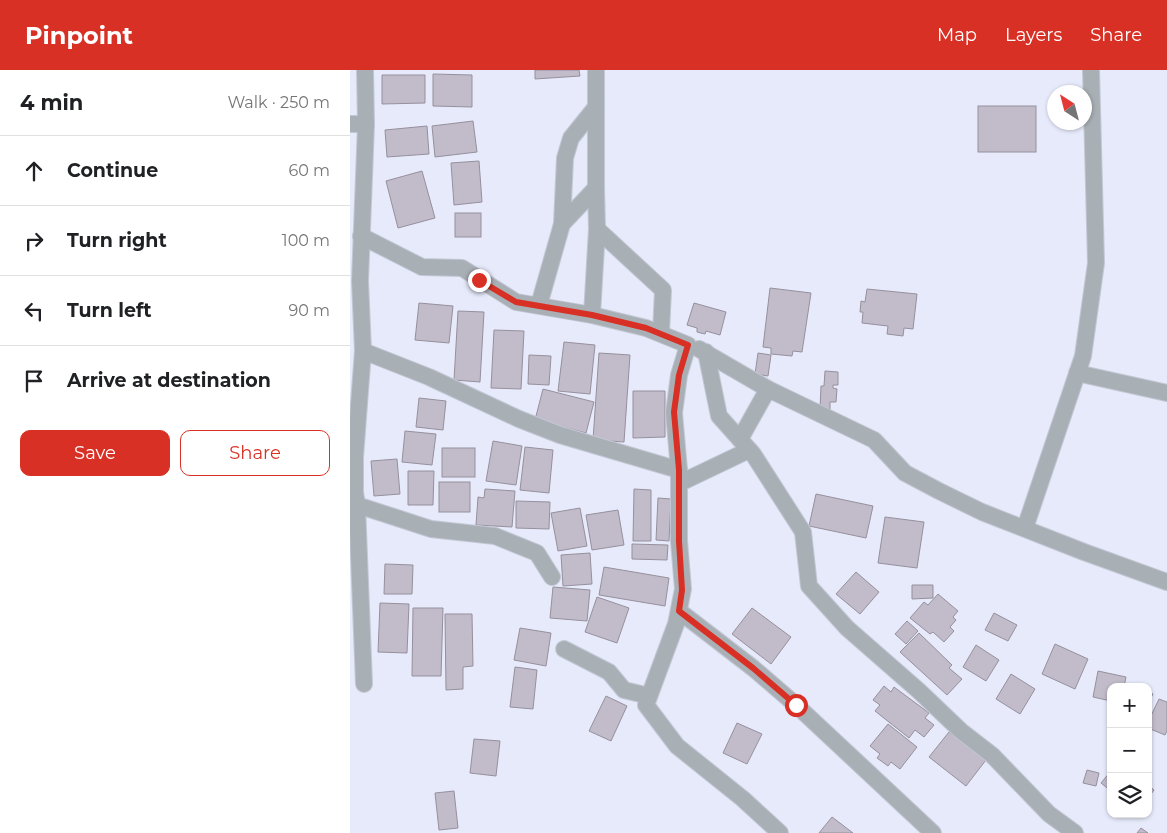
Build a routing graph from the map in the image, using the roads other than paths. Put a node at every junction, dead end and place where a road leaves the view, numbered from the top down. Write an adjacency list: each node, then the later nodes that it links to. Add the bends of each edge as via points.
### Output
1 (365, 70): 5 (street)
2 (596, 70): 4 (street)
3 (1091, 70): 16 (street, via 1096,262)
4 (596, 107): 6 (street); 7 (street, via 572,138 565,158)
5 (358, 124): 9 (street)
6 (596, 188): 7 (street); 8 (street)
7 (562, 224): 10 (street)
8 (597, 229): 11 (street); 12 (street, via 663,290)
9 (361, 236): 10 (street, via 422,267 462,268 516,302); 14 (street)
10 (539, 305): 11 (street)
11 (592, 315): 12 (street)
12 (661, 333): 13 (street)
13 (688, 345): 15 (street); 20 (street, via 679,375 674,412)
14 (363, 351): 20 (street, via 430,377 519,419); 21 (street, via 355,457)
15 (706, 352): 17 (street); 19 (street, via 719,416)
16 (1078, 372): 18 (street); 22 (street)
17 (768, 389): 19 (street); 22 (street, via 874,440 905,473 982,512)
18 (1167, 393)
19 (745, 444): 20 (street); 31 (street, via 804,532 810,586 828,608 961,731 992,755 1049,814)
20 (680, 477): 25 (street, via 682,590)
21 (357, 505): 23 (street, via 432,529 495,536 537,553); 27 (street)
22 (1026, 528): 24 (street)
23 (552, 577)
24 (1167, 582)
25 (679, 611): 28 (street); 30 (street, via 796,705)
26 (564, 649): 28 (street, via 609,672 624,690)
27 (364, 684)
28 (649, 696): 29 (street, via 646,705 677,746)
29 (780, 833)
30 (933, 833)
31 (1075, 833)

